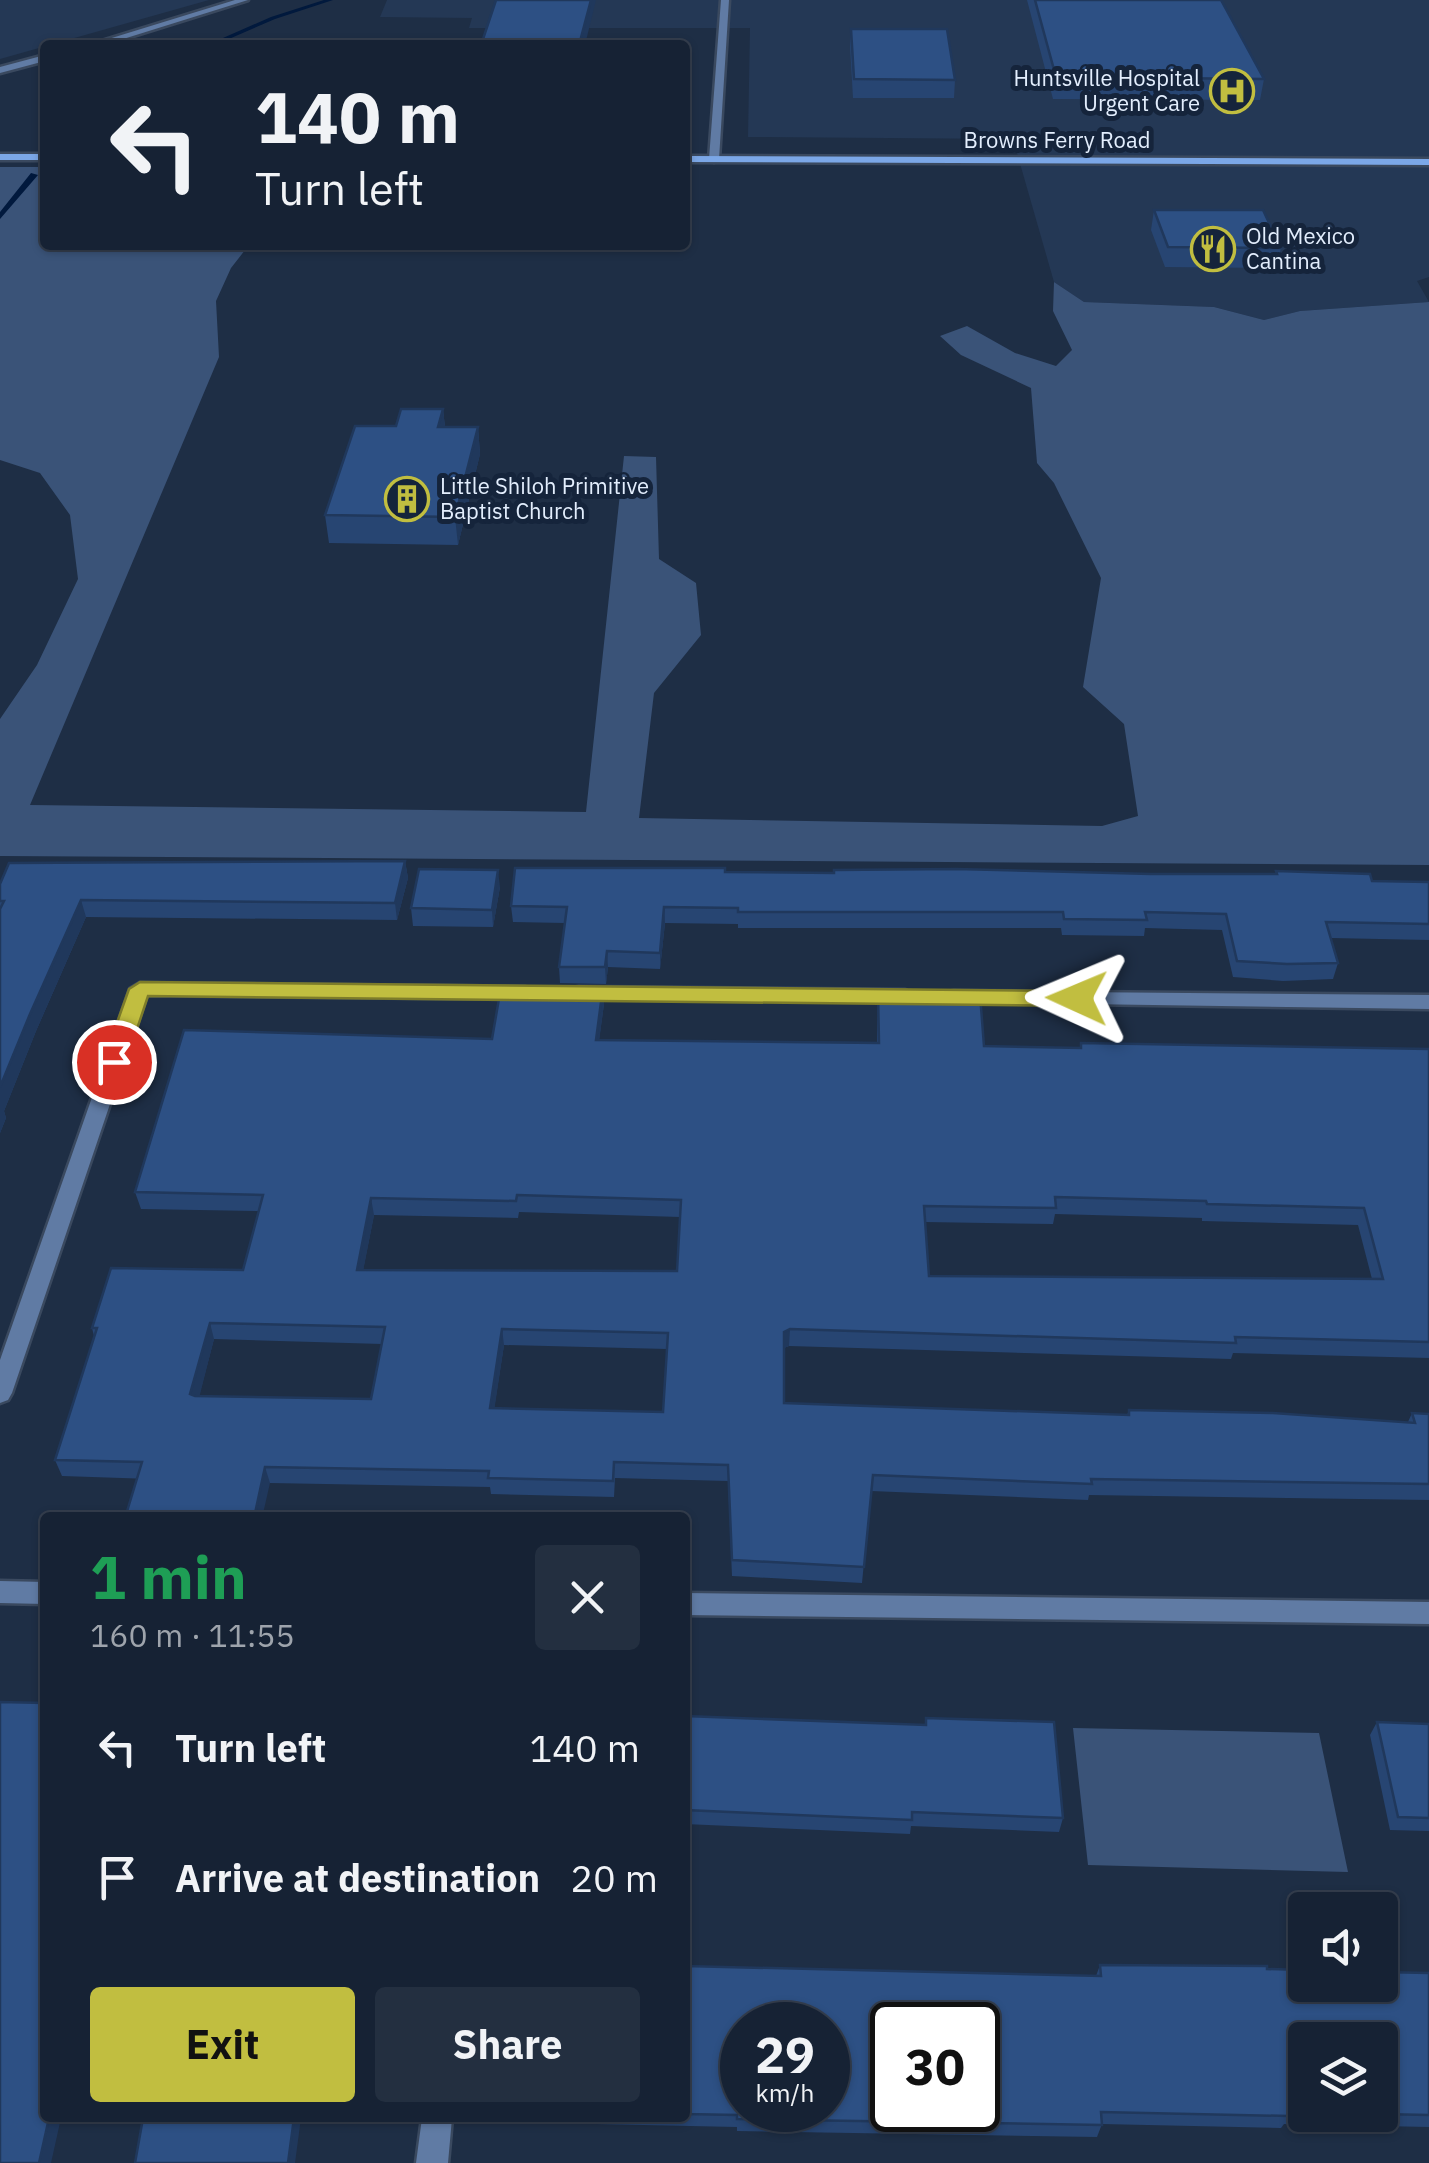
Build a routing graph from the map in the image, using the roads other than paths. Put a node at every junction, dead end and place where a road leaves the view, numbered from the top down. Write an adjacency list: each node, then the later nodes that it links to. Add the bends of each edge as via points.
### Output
1 (244, 0): 3 (street)
2 (725, 0): 9 (street)
3 (111, 40)
4 (40, 59): 5 (street)
5 (0, 70)
6 (0, 157): 7 (main road)
7 (40, 157)
8 (690, 159): 9 (main road, Browns Ferry Road)
9 (714, 159): 10 (main road, Browns Ferry Road)
10 (1429, 162)
11 (1429, 1002): 12 (street, via 140,989)
12 (0, 1393)
13 (0, 1592): 14 (street)
14 (40, 1593)
15 (690, 1604): 16 (street)
16 (1429, 1613)
17 (436, 2122): 18 (street)
18 (432, 2163)

